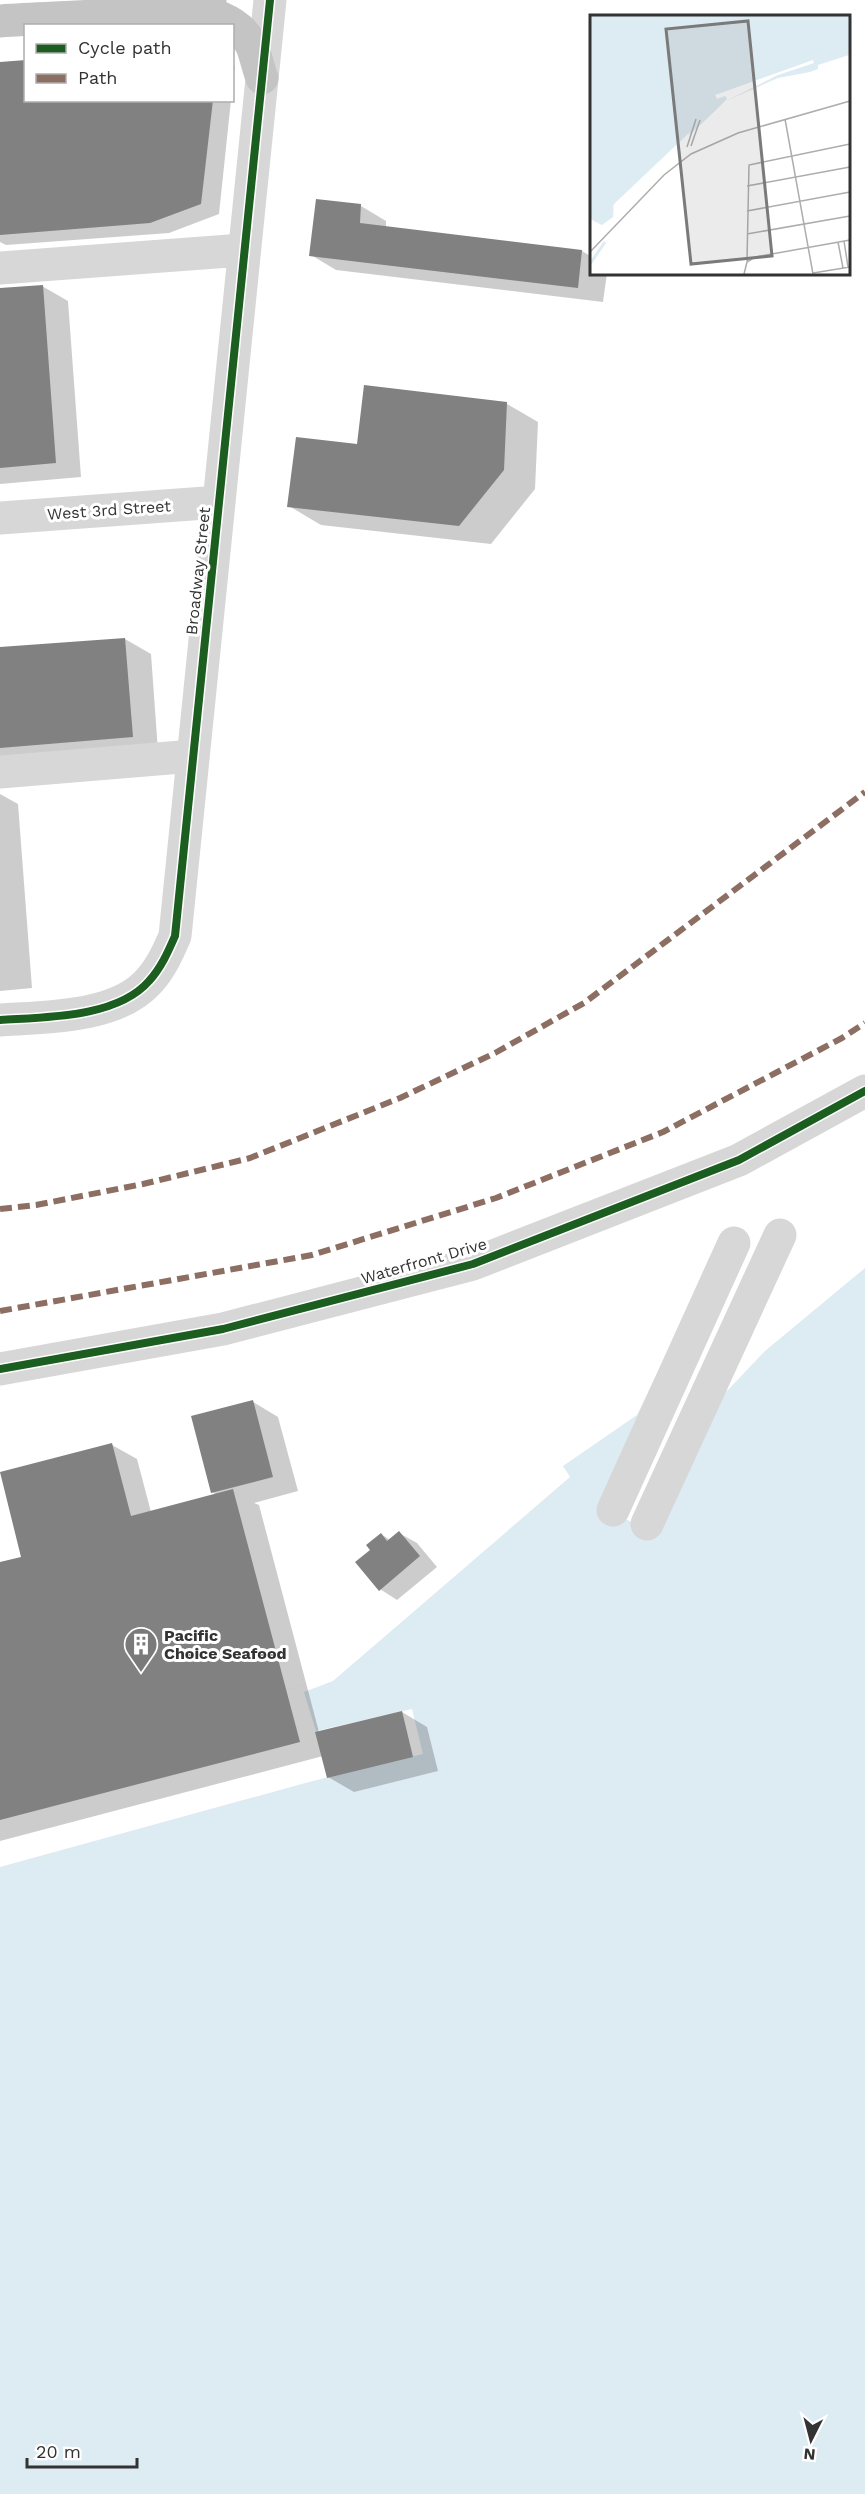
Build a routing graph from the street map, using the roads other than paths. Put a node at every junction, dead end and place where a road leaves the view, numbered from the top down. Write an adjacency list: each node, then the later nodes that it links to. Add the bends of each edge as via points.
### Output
1 (270, 0): 4 (street, Broadway Street)
2 (195, 4): 3 (highway); 4 (highway, via 235,24 252,45)
3 (0, 21)
4 (262, 78): 5 (street, Broadway Street)
5 (243, 250): 6 (street); 7 (street, Broadway Street)
6 (0, 268)
7 (219, 502): 8 (street, West 3rd Street); 9 (street, Broadway Street)
8 (0, 518)
9 (193, 756): 10 (street); 11 (street, Broadway Street, via 175,936 148,982 129,996 82,1014)
10 (0, 772)
11 (0, 1020)
12 (865, 1091): 15 (street, Waterfront Drive, via 739,1160 473,1264 223,1329)
13 (780, 1235): 17 (street)
14 (734, 1243): 16 (street)
15 (0, 1369)
16 (613, 1510)
17 (647, 1524)

